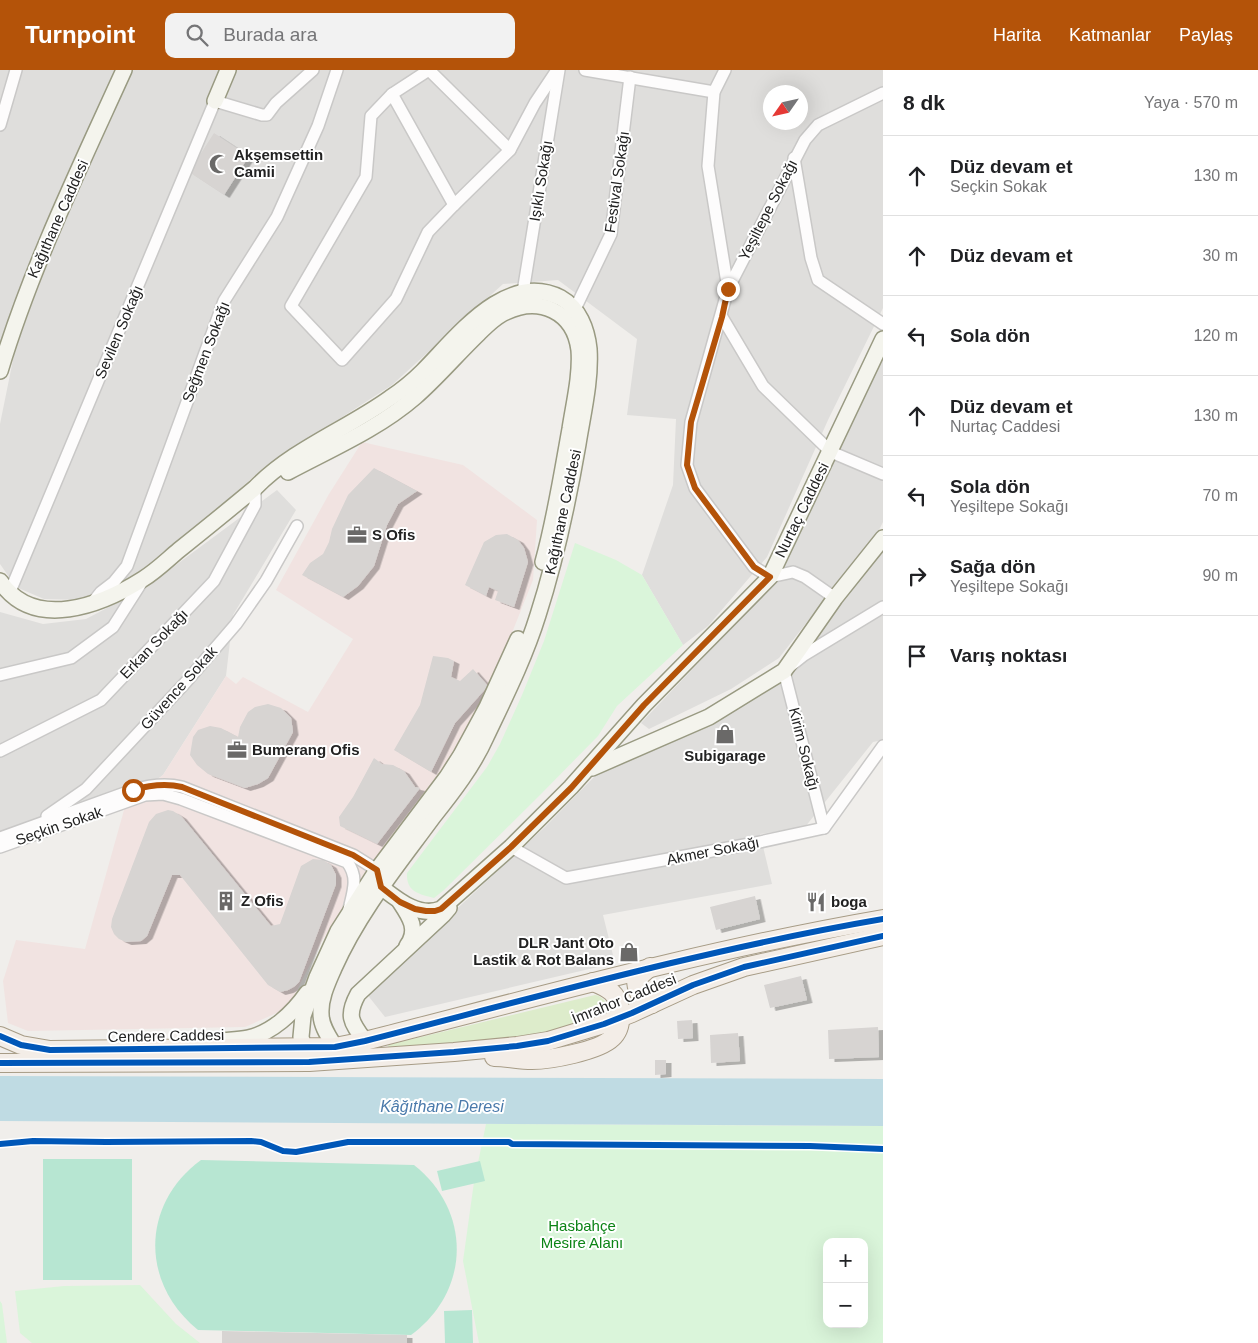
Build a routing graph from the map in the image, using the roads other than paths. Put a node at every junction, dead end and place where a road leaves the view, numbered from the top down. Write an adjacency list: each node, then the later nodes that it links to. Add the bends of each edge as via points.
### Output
1 (16, 70): 15 (street)
2 (124, 70): 25 (main road, Kağıthane Caddesi, via 29,287 12,329)
3 (228, 70): 14 (main road, Sevilen Sokağı)
4 (312, 70): 14 (street, via 267,114)
5 (337, 70): 35 (street, Seğmen Sokağı, via 318,126 277,217 224,301 127,566)
6 (429, 70): 13 (street); 16 (street)
7 (558, 70): 16 (street, via 535,103); 20 (street, Işıklı Sokağı)
8 (585, 70): 10 (street)
9 (725, 70): 11 (street)
10 (630, 77): 11 (street); 21 (street, Festival Sokağı, via 611,234)
11 (714, 92): 19 (street, via 708,166)
12 (883, 93): 17 (street, Yeşiltepe Sokağı, via 818,125)
13 (392, 94): 18 (street); 18 (street, via 371,116 366,177 291,306 342,360 396,299 428,232)
14 (215, 101): 33 (street, Sevilen Sokağı)
15 (0, 125)
16 (510, 150): 18 (street)
17 (794, 158): 19 (street, Yeşiltepe Sokağı); 23 (street, via 811,258 818,280)
18 (454, 205)
19 (728, 289): 22 (street, Yeşiltepe Sokağı)
20 (523, 299): 21 (main road, via 537,291 551,294 564,299); 28 (main road, via 500,300 489,307 407,385 271,472)
21 (570, 315): 49 (main road, Kağıthane Caddesi, via 578,350 576,389 546,552 528,615 461,755); 50 (main road, Kağıthane Caddesi, via 583,325 589,345 586,398 556,555 537,617 517,670 474,760)
22 (722, 317): 26 (street, via 763,386); 31 (street, Yeşiltepe Sokağı, via 691,422 687,465 695,488 754,567)
23 (883, 324)
24 (883, 339): 26 (main road, Nurtaç Caddesi)
25 (0, 372)
26 (831, 452): 27 (street); 31 (main road, Nurtaç Caddesi)
27 (883, 474)
28 (255, 488): 32 (main road); 42 (street, Erkan Sokağı, via 255,505 214,581 101,700)
29 (297, 526): 44 (street, Güvence Sokak, via 266,581 236,624 186,682 86,789)
30 (883, 538): 34 (main road)
31 (770, 577): 34 (street, via 793,572); 39 (main road, Nurtaç Caddesi)
32 (144, 579): 35 (main road); 38 (street, via 113,627 71,658)
33 (4, 588): 35 (main road, via 26,604 43,610)
34 (835, 598): 37 (main road)
35 (90, 605)
36 (883, 607): 37 (street, via 804,655)
37 (784, 671): 40 (main road, via 709,717); 45 (street, Kirim Sokağı)
38 (0, 675)
39 (630, 721): 40 (main road, via 626,733 634,740); 43 (main road, Nurtaç Caddesi)
40 (662, 738): 43 (main road)
41 (883, 746): 45 (street)
42 (0, 751)
43 (588, 770): 48 (main road, Nurtaç Caddesi)
44 (33, 825): 46 (street, Seçkin Sokak); 49 (street, Seçkin Sokak, via 133,790 171,784 353,855)
45 (824, 828): 48 (street, Akmer Sokağı, via 566,878)
46 (0, 838)
47 (0, 847): 53 (street, Seçkin Sokak, via 145,795 171,796 347,862 352,868 355,884)
48 (511, 847): 51 (main road, Nurtaç Caddesi)
49 (377, 870): 50 (main road); 53 (main road, Kağıthane Caddesi)
50 (381, 887): 52 (main road); 64 (main road, Kağıthane Caddesi, via 347,941 322,1002 321,1020)
51 (457, 896): 52 (main road, via 435,911 415,909); 56 (main road, via 443,916)
52 (400, 902): 56 (main road, via 413,926 413,936)
53 (347, 917): 58 (main road, Kağıthane Caddesi)
54 (883, 919): 57 (main road, İmrahor Caddesi)
55 (883, 936): 60 (main road, İmrahor Caddesi, via 744,967)
56 (402, 953): 63 (main road, via 358,994 351,1006 351,1020)
57 (650, 967): 59 (main road, İmrahor Caddesi); 60 (main road, via 636,981 641,998)
58 (317, 977): 65 (main road, via 294,1008 268,1030); 66 (main road, Kağıthane Caddesi, via 301,1025)
59 (593, 982): 61 (main road, via 615,995); 63 (main road, İmrahor Caddesi)
60 (652, 1004): 61 (main road, İmrahor Caddesi)
61 (621, 1018): 66 (main road, via 613,1038 602,1045 553,1058 534,1060 454,1052)
62 (0, 1036): 65 (main road, Cendere Caddesi, via 21,1045 50,1050)
63 (365, 1041): 64 (main road, İmrahor Caddesi)
64 (335, 1047): 66 (main road, Cendere Caddesi)
65 (202, 1048): 66 (main road, Cendere Caddesi)
66 (307, 1055): 67 (main road, Cendere Caddesi)
67 (0, 1063)

